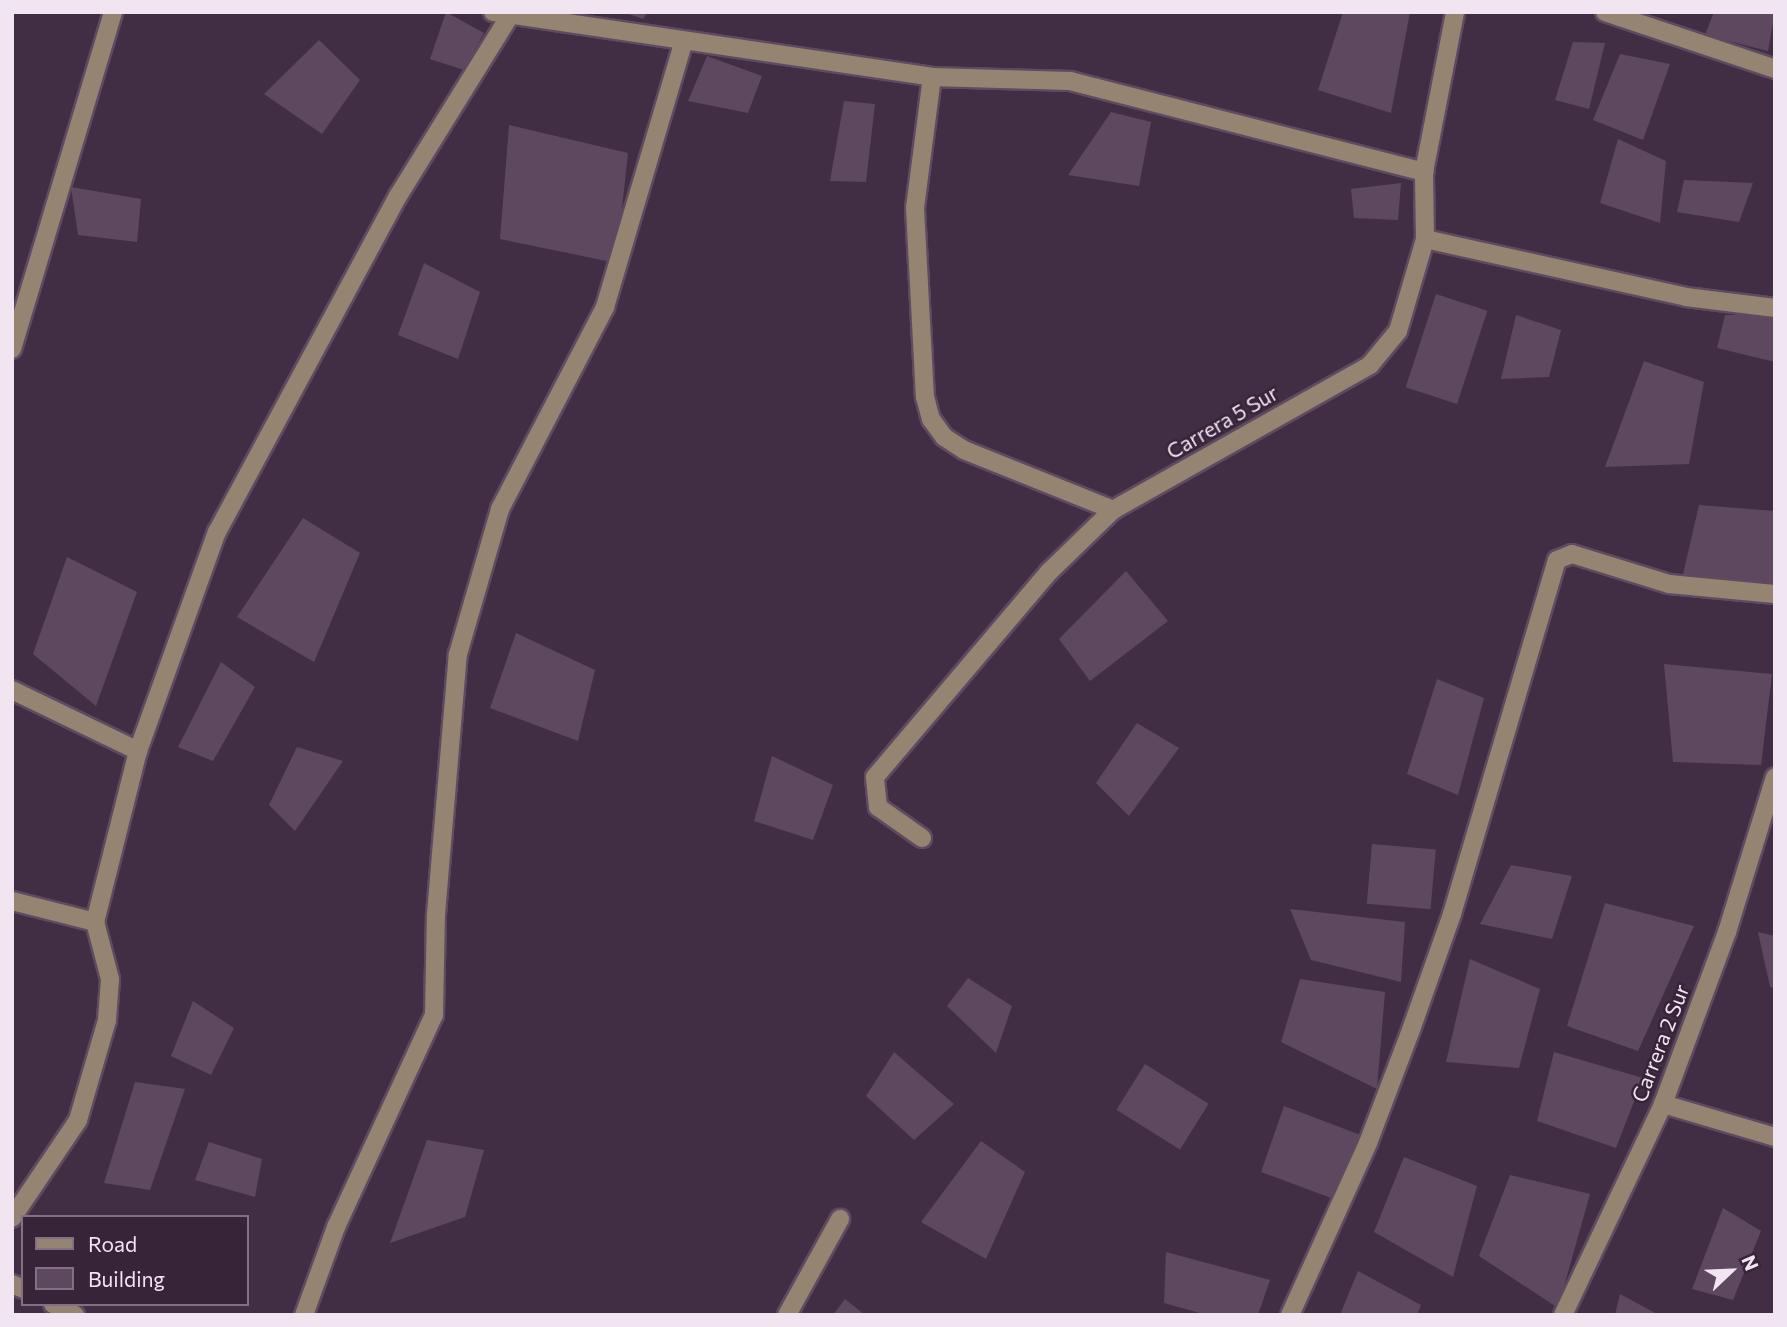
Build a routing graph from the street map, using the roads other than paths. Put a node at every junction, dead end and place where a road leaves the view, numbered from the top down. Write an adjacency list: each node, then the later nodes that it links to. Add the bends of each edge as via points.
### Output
1 (113, 12): 11 (street)
2 (1455, 12): 8 (street, Carrera 5 Sur)
3 (1605, 12): 6 (street)
4 (501, 15): 5 (street); 15 (street, via 217,532)
5 (684, 41): 7 (street); 26 (street, via 605,307 500,509 458,654 436,914 434,1015 336,1227)
6 (1775, 69)
7 (932, 77): 8 (street, via 1070,81); 12 (street, via 915,208 925,397 931,419 944,437 964,450)
8 (1424, 172): 9 (street, Carrera 5 Sur)
9 (1424, 239): 10 (street, via 1686,297); 12 (street, Carrera 5 Sur, via 1398,331 1370,365)
10 (1775, 308)
11 (12, 349)
12 (1113, 510): 17 (street, Carrera 5 Sur, via 1050,571 875,776 878,807)
13 (1775, 594): 28 (street, via 1669,584 1572,554 1557,560 1452,914 1368,1143)
14 (12, 690): 15 (street)
15 (138, 751): 19 (street)
16 (1775, 777): 20 (street, Carrera 2 Sur, via 1727,932)
17 (922, 838)
18 (12, 901): 19 (street)
19 (94, 922): 22 (street, via 110,979 107,1020 78,1120)
20 (1663, 1104): 21 (street); 29 (street, Carrera 2 Sur)
21 (1775, 1137)
22 (12, 1218)
23 (840, 1219): 27 (street)
24 (57, 1306): 25 (street)
25 (75, 1315)
26 (304, 1315)
27 (787, 1315)
28 (1290, 1315)
29 (1563, 1315)

